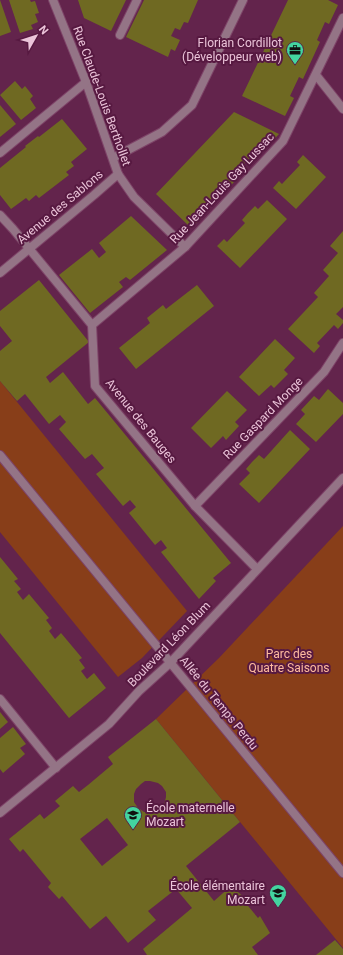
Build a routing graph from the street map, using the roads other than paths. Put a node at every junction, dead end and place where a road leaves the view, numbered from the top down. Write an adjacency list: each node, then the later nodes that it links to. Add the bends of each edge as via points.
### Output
1 (53, 0): 7 (street, Rue Claude-Louis Berthollet)
2 (137, 0): 5 (street)
3 (243, 0): 10 (street, via 192,105 162,132)
4 (343, 18): 6 (street, Rue Jean-Louis Gay Lussac)
5 (120, 35)
6 (316, 75): 8 (street); 13 (street, Rue Jean-Louis Gay Lussac, via 283,141)
7 (86, 82): 9 (street); 10 (street, Rue Claude-Louis Berthollet)
8 (343, 109)
9 (0, 153)
10 (113, 158): 11 (street, Rue Claude-Louis Berthollet)
11 (118, 174): 13 (street, Rue Claude-Louis Berthollet, via 134,197); 14 (street, Avenue des Sablons)
12 (0, 215): 14 (street)
13 (185, 247): 16 (street, Rue Jean-Louis Gay Lussac)
14 (29, 249): 15 (street, Avenue des Sablons); 16 (street)
15 (0, 273)
16 (92, 325): 20 (street, Avenue des Bauges, via 94,386)
17 (343, 343): 20 (street, Rue Gaspard Monge, via 324,372)
18 (0, 455): 22 (street, Allée du Temps Perdu)
19 (343, 478): 21 (street, Boulevard Léon Blum)
20 (195, 506): 21 (street, Avenue des Bauges)
21 (257, 569): 22 (street, Boulevard Léon Blum)
22 (171, 662): 24 (street, Boulevard Léon Blum, via 139,691 109,724); 26 (street, Allée du Temps Perdu)
23 (0, 699): 24 (street)
24 (56, 768): 25 (street, Boulevard Léon Blum)
25 (0, 813)
26 (343, 873)

